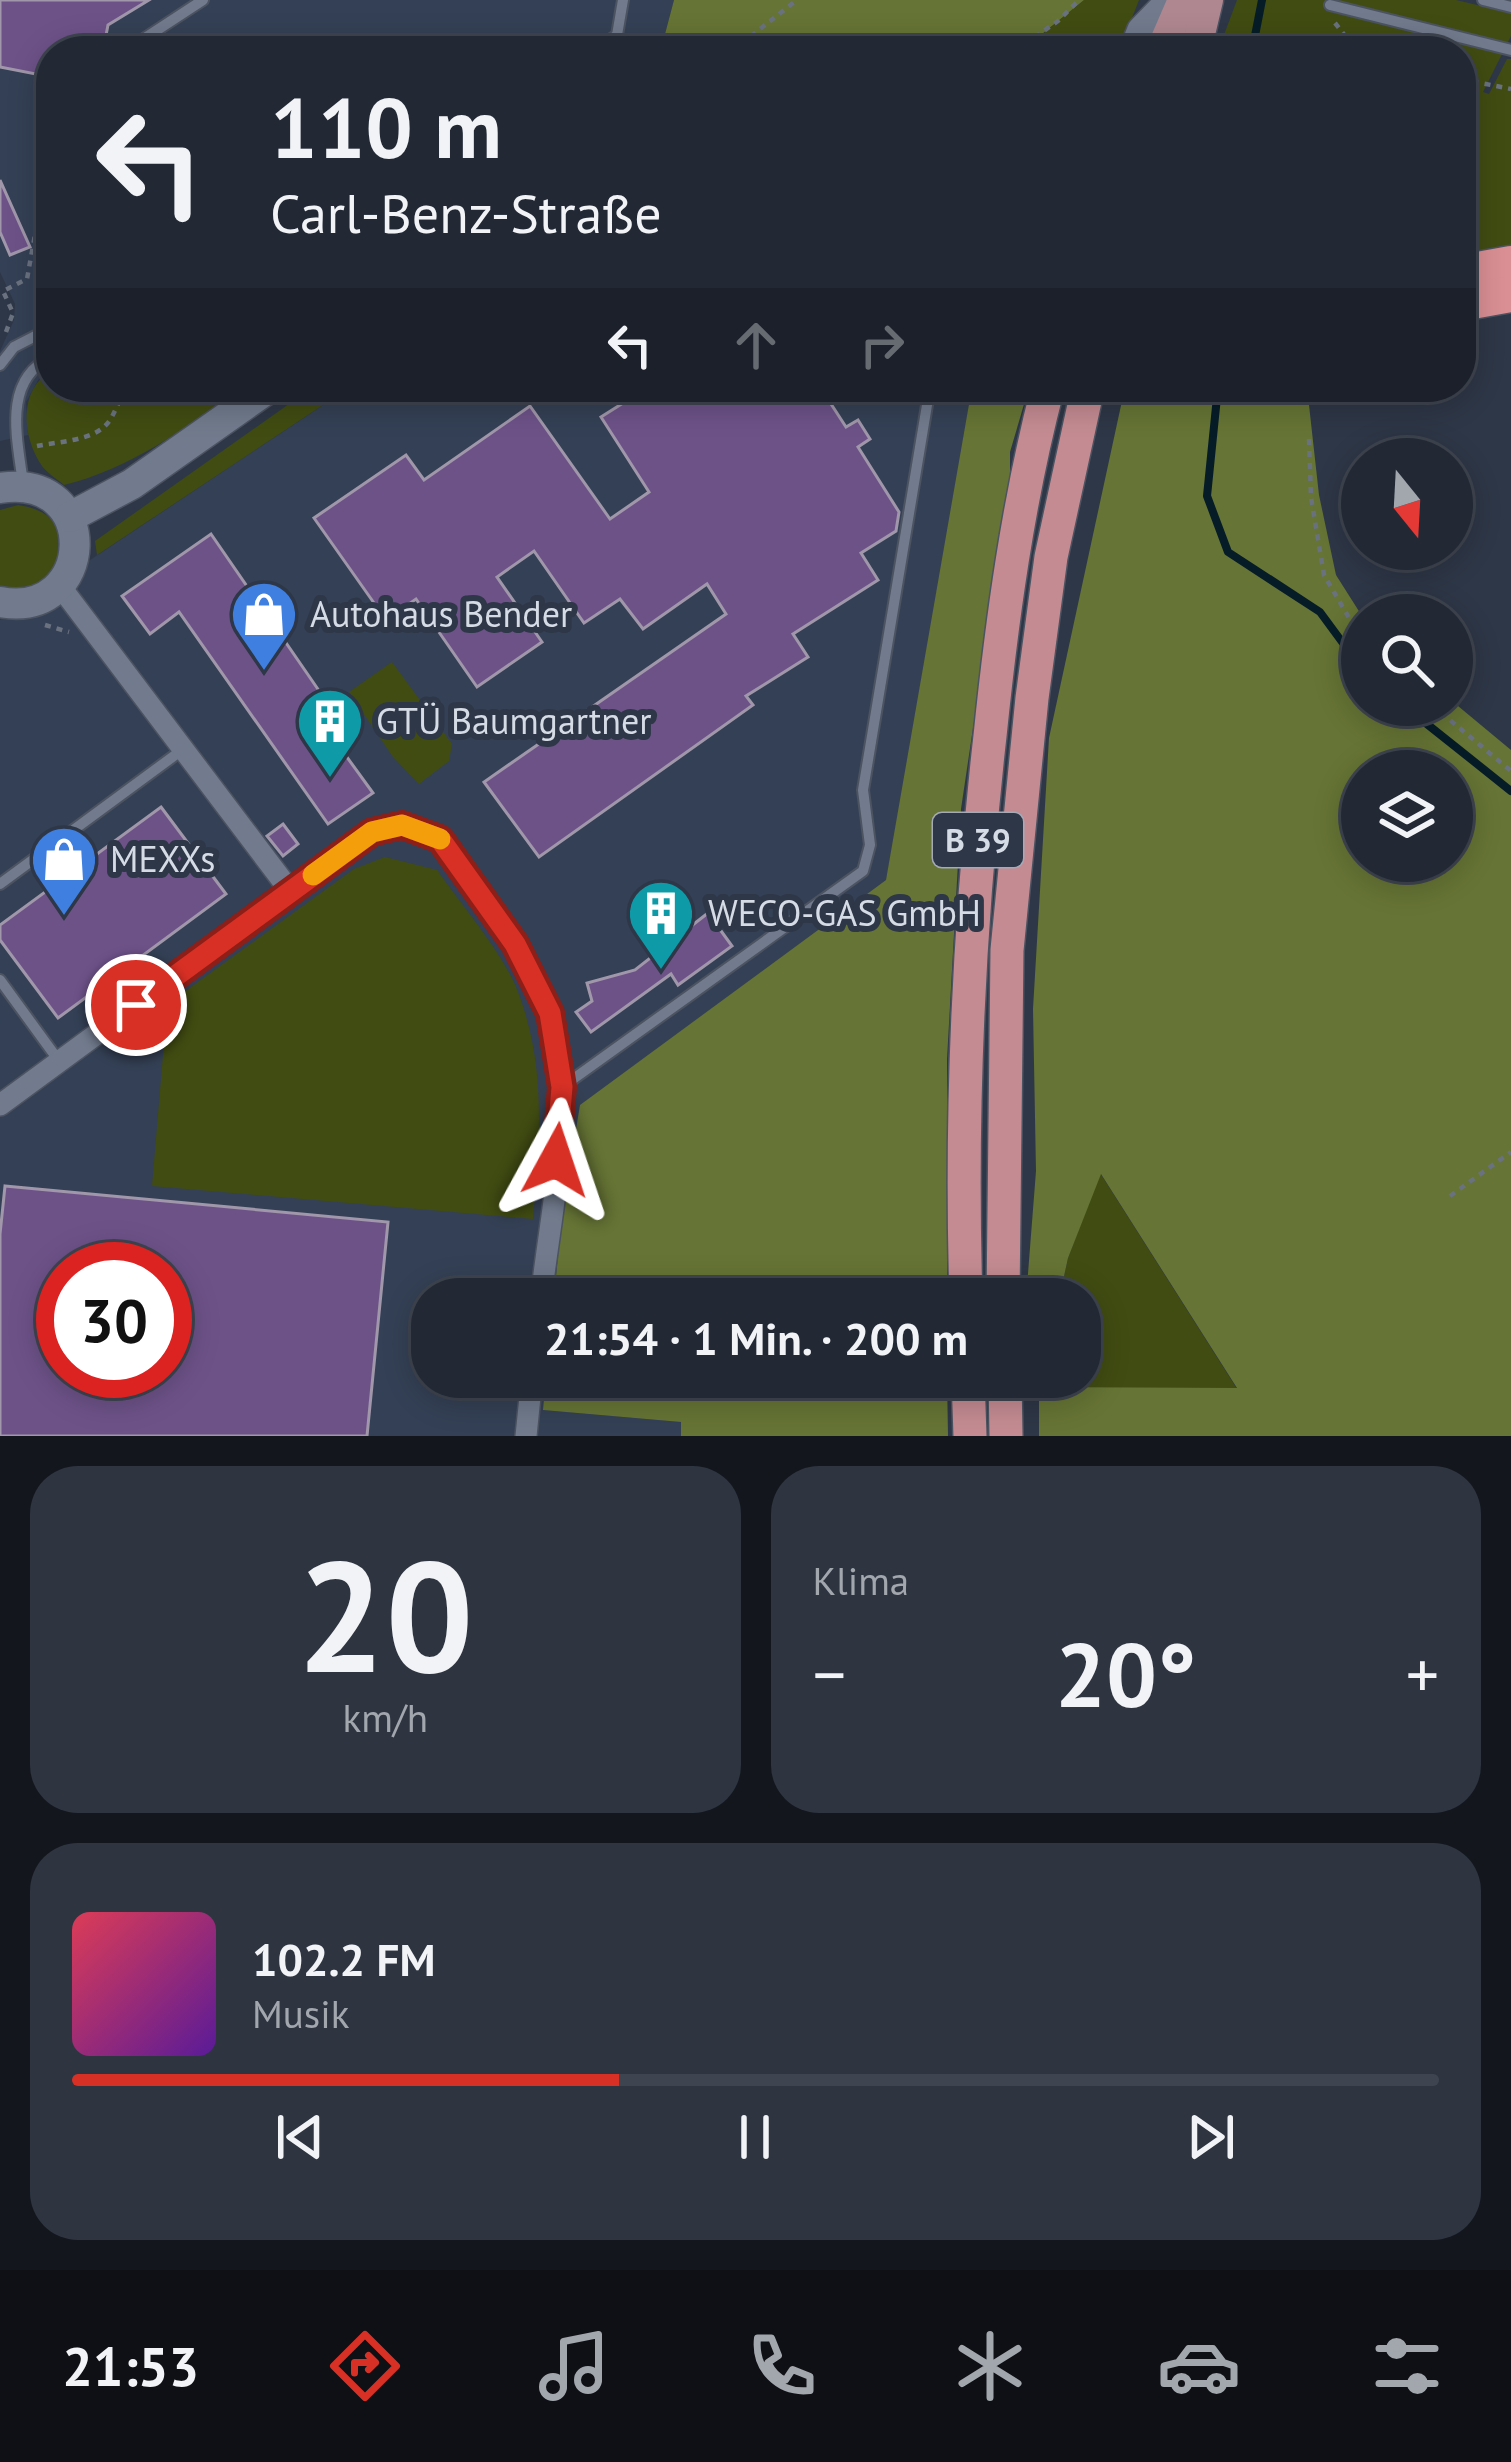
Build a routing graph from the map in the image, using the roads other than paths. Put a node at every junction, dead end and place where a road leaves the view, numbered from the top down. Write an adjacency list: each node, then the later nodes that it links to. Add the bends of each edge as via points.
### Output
1 (203, 0): 9 (lane)
2 (623, 0): 10 (lane)
3 (1172, 0): 11 (main road)
4 (1183, 0): 12 (main road)
5 (1208, 0): 13 (main road)
6 (1483, 0): 8 (lane)
7 (1330, 4): 14 (lane)
8 (1511, 7)
9 (149, 36)
10 (614, 36)
11 (1140, 36)
12 (1167, 36)
13 (1200, 36)
14 (1456, 36)
15 (1476, 41): 16 (lane)
16 (1511, 50)
17 (1511, 264): 18 (highway)
18 (1476, 270)
19 (1511, 294): 20 (highway)
20 (1476, 300)
21 (36, 336): 22 (lane)
22 (0, 365)
23 (36, 370): 28 (lane, via 15,406)
24 (249, 402): 29 (main road)
25 (928, 402): 37 (lane, via 863,790 870,845 863,871)
26 (1045, 402): 40 (highway, B 39, via 1015,544 977,848)
27 (1085, 402): 41 (highway, B 39, via 1051,557 1007,950)
28 (11, 486): 29 (main road, via 42,490)
29 (70, 517): 30 (main road, via 76,553)
30 (60, 586): 31 (main road, via 30,603); 32 (street)
31 (0, 602)
32 (182, 749): 33 (lane); 34 (street)
33 (0, 884)
34 (291, 892): 36 (street); 37 (street, via 372,832 402,825 440,839 515,944 550,1013)
35 (0, 980): 36 (lane)
36 (59, 1061): 38 (street)
37 (562, 1087): 39 (street)
38 (0, 1105)
39 (543, 1278)
40 (966, 1278)
41 (1003, 1278)
42 (530, 1398): 45 (street)
43 (969, 1398): 46 (highway)
44 (1005, 1398): 47 (highway)
45 (526, 1436)
46 (970, 1436)
47 (1006, 1436)

